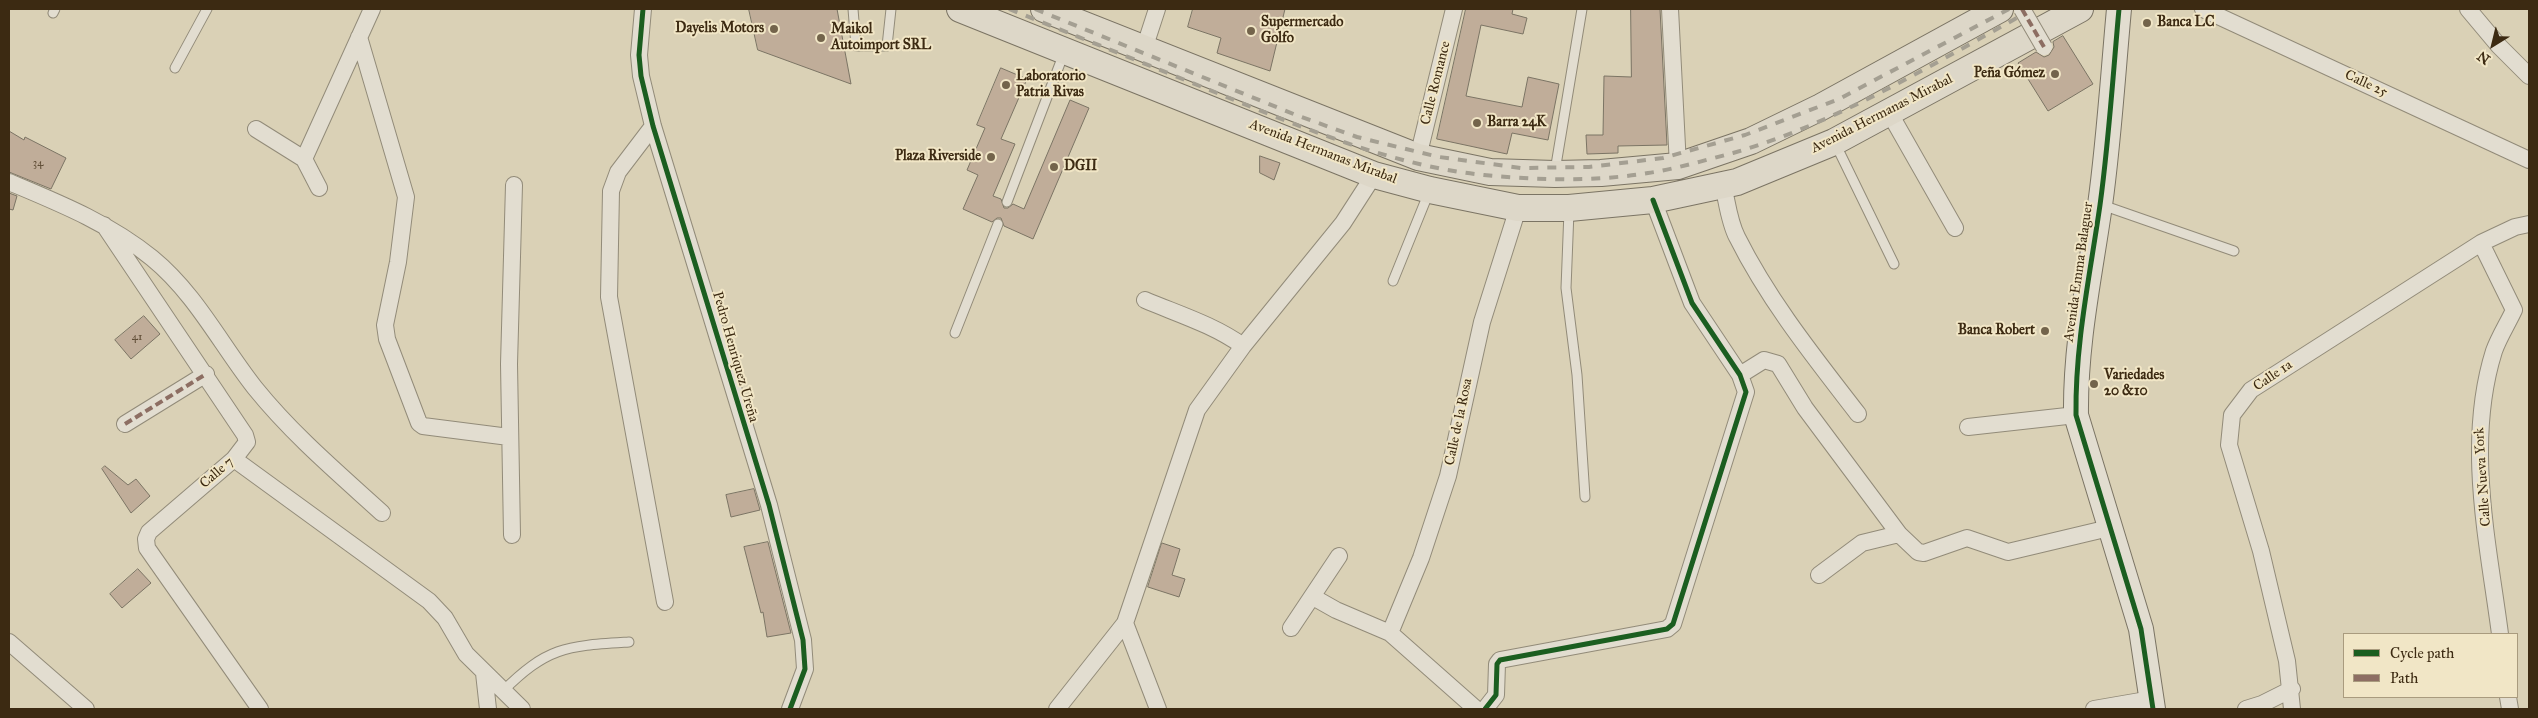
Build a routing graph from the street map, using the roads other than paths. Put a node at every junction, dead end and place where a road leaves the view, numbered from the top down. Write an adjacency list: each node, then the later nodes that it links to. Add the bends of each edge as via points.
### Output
1 (207, 9): 22 (lane)
2 (372, 9): 18 (street)
3 (643, 9): 25 (street, Pedro Henriquez Ureña, via 639,55)
4 (853, 9): 5 (lane, via 856,46 887,46)
5 (891, 9)
6 (960, 9): 21 (main road, Avenida Hermanas Mirabal)
7 (1157, 9): 20 (street)
8 (1454, 9): 28 (street, Calle Romance)
9 (1582, 9): 32 (lane)
10 (1670, 9): 31 (street)
11 (2000, 9): 31 (main road, via 1786,125)
12 (2022, 9): 19 (street, bridge)
13 (2080, 9): 24 (main road, Avenida Hermanas Mirabal)
14 (2119, 9): 41 (street, Avenida Emma Balaguer)
15 (2203, 9): 30 (street, Calle 25)
16 (2468, 9): 23 (street)
17 (1060, 12): 20 (main road)
18 (359, 37): 29 (street); 61 (street, via 407,206 386,325 387,338 419,423)
19 (2044, 47)
20 (1144, 48): 28 (main road)
21 (1066, 50): 33 (main road, Avenida Hermanas Mirabal); 40 (lane)
22 (175, 68)
23 (2529, 76)
24 (1889, 112): 27 (main road, Avenida Hermanas Mirabal); 47 (street)
25 (653, 126): 71 (street, via 618,172 611,191 609,296); 86 (street, Pedro Henriquez Ureña, via 769,506 803,640 805,669)
26 (256, 129): 29 (street)
27 (1834, 142): 36 (main road, Avenida Hermanas Mirabal); 50 (lane)
28 (1418, 157): 32 (main road, via 1490,172)
29 (304, 159): 37 (street)
30 (2529, 160)
31 (1678, 166): 32 (main road)
32 (1555, 174)
33 (1374, 175): 38 (main road, Avenida Hermanas Mirabal); 54 (street, via 1343,223)
34 (9, 182): 44 (street)
35 (514, 185): 61 (street)
36 (1723, 185): 39 (main road, Avenida Hermanas Mirabal); 57 (street, via 1736,235 1753,264 1791,328)
37 (319, 188)
38 (1430, 190): 42 (main road, Avenida Hermanas Mirabal); 51 (lane)
39 (1653, 200): 43 (main road, Avenida Hermanas Mirabal); 56 (street, via 1692,303)
40 (1006, 202)
41 (2100, 204): 49 (lane); 58 (street, Avenida Emma Balaguer, via 2076,383)
42 (1518, 208): 43 (main road, Avenida Hermanas Mirabal); 74 (street, Calle de la Rosa, via 1482,322 1448,476 1421,558)
43 (1569, 208): 63 (lane, via 1566,288 1577,374)
44 (104, 224): 55 (street, Calle 7); 64 (street, via 172,276 282,420)
45 (998, 224): 53 (lane)
46 (2529, 224): 48 (street, Calle 1a)
47 (1955, 228)
48 (2480, 243): 75 (street, Calle Nueva York, via 2514,310 2494,351 2480,419 2481,488); 79 (street, Calle 1a, via 2251,390 2232,415 2230,445 2261,551)
49 (2234, 251)
50 (1894, 264)
51 (1393, 281)
52 (1145, 300): 54 (street, via 1207,325)
53 (955, 333)
54 (1244, 346): 72 (street, via 1197,410)
55 (206, 374): 59 (street); 62 (street, Calle 7, via 245,435 247,442)
56 (1740, 375): 66 (street, via 1764,360 1778,364 1806,408); 90 (street, via 1745,397 1672,626 1500,660 1497,664 1496,695)
57 (1858, 414)
58 (2076, 415): 60 (street); 65 (street, Avenida Emma Balaguer)
59 (125, 424)
60 (1968, 427)
61 (509, 437): 67 (street)
62 (234, 459): 78 (street, via 429,600 445,618 466,654); 83 (street, Calle 7, via 149,532 146,539 147,548)
63 (1585, 497)
64 (382, 513)
65 (2109, 528): 66 (street, via 2008,552 1967,538 1924,553 1918,552); 81 (street, Avenida Emma Balaguer, via 2141,629)
66 (1899, 534): 69 (street, via 1862,543)
67 (512, 535)
68 (1339, 556): 70 (street)
69 (1819, 575)
70 (1313, 597): 73 (street); 74 (street)
71 (665, 602)
72 (1125, 623): 87 (street); 88 (street)
73 (1291, 628)
74 (1390, 633): 89 (street)
75 (2500, 633)
76 (9, 642): 82 (street)
77 (629, 642): 80 (lane, via 559,650 535,662)
78 (484, 673): 80 (street); 84 (street)
79 (2292, 689): 92 (street); 93 (street, Calle 1a)
80 (502, 692): 85 (street, via 513,698)
81 (2152, 704): 91 (street)
82 (86, 709)
83 (260, 709)
84 (488, 709)
85 (522, 709)
86 (790, 709)
87 (1058, 709)
88 (1158, 709)
89 (1476, 709)
90 (1485, 709)
91 (2094, 709)
92 (2246, 709)
93 (2292, 709)

